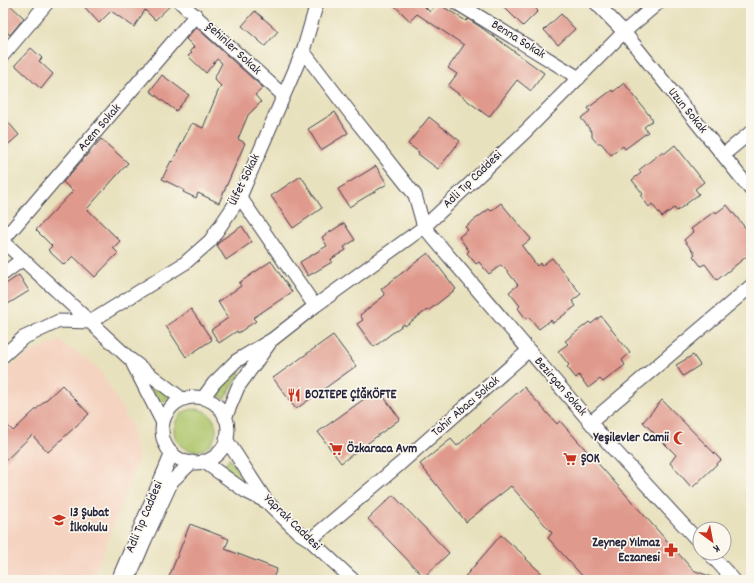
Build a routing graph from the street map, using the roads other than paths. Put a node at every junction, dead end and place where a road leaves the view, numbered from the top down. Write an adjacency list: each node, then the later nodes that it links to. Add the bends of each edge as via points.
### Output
1 (47, 3): 10 (street)
2 (182, 3): 7 (street, Şehinler Sokak)
3 (317, 3): 9 (street, Ülfet Sokak)
4 (457, 3): 11 (street, Benna Sokak)
5 (596, 3): 8 (street, Uzun Sokak)
6 (658, 3): 8 (street, Adli Tıp Caddesi)
7 (196, 15): 12 (street, Şehinler Sokak); 18 (street, Acem Sokak)
8 (624, 32): 11 (street, Adli Tıp Caddesi); 14 (street, Uzun Sokak)
9 (303, 50): 12 (street, Ülfet Sokak); 17 (street, via 415,195)
10 (3, 55)
11 (579, 78): 17 (street, Adli Tıp Caddesi)
12 (283, 95): 16 (street, Ülfet Sokak)
13 (751, 132): 14 (street)
14 (722, 155): 15 (street, Uzun Sokak)
15 (751, 190)
16 (240, 197): 22 (street); 23 (street, Ülfet Sokak, via 210,241 185,263)
17 (424, 227): 22 (street, Adli Tıp Caddesi); 25 (street, Bezirgan Sokak)
18 (3, 241): 19 (street)
19 (23, 259): 20 (street); 23 (street)
20 (3, 274)
21 (751, 286): 32 (street)
22 (315, 306): 24 (street, Adli Tıp Caddesi)
23 (90, 322): 26 (street, via 59,321 23,338); 27 (street)
24 (273, 339): 28 (street, Adli Tıp Caddesi, via 236,361); 30 (street, Adli Tıp Caddesi, via 238,387)
25 (529, 350): 32 (street, Bezirgan Sokak); 38 (street, Tahir Abacı Sokak)
26 (3, 356)
27 (131, 360): 29 (street); 31 (street)
28 (203, 398): 29 (street, via 192,397); 30 (street, via 212,402)
29 (182, 400): 31 (street, via 166,413)
30 (226, 418): 33 (street, Adli Tıp Caddesi)
31 (163, 422): 34 (street, via 165,444)
32 (591, 422): 37 (street, Bezirgan Sokak, via 606,442)
33 (226, 438): 35 (street, Adli Tıp Caddesi, via 221,449 213,457); 36 (street, Yaprak Caddesi)
34 (172, 453): 35 (street, via 181,459); 40 (street, Adli Tıp Caddesi)
35 (197, 462): 36 (street, Yaprak Caddesi); 41 (street, Adli Tıp Caddesi, via 172,482)
36 (267, 502): 38 (street, Yaprak Caddesi, via 299,533)
37 (692, 534)
38 (310, 540): 42 (street, Yaprak Caddesi)
39 (716, 561): 43 (street)
40 (118, 580)
41 (128, 580)
42 (353, 580)
43 (734, 580)

